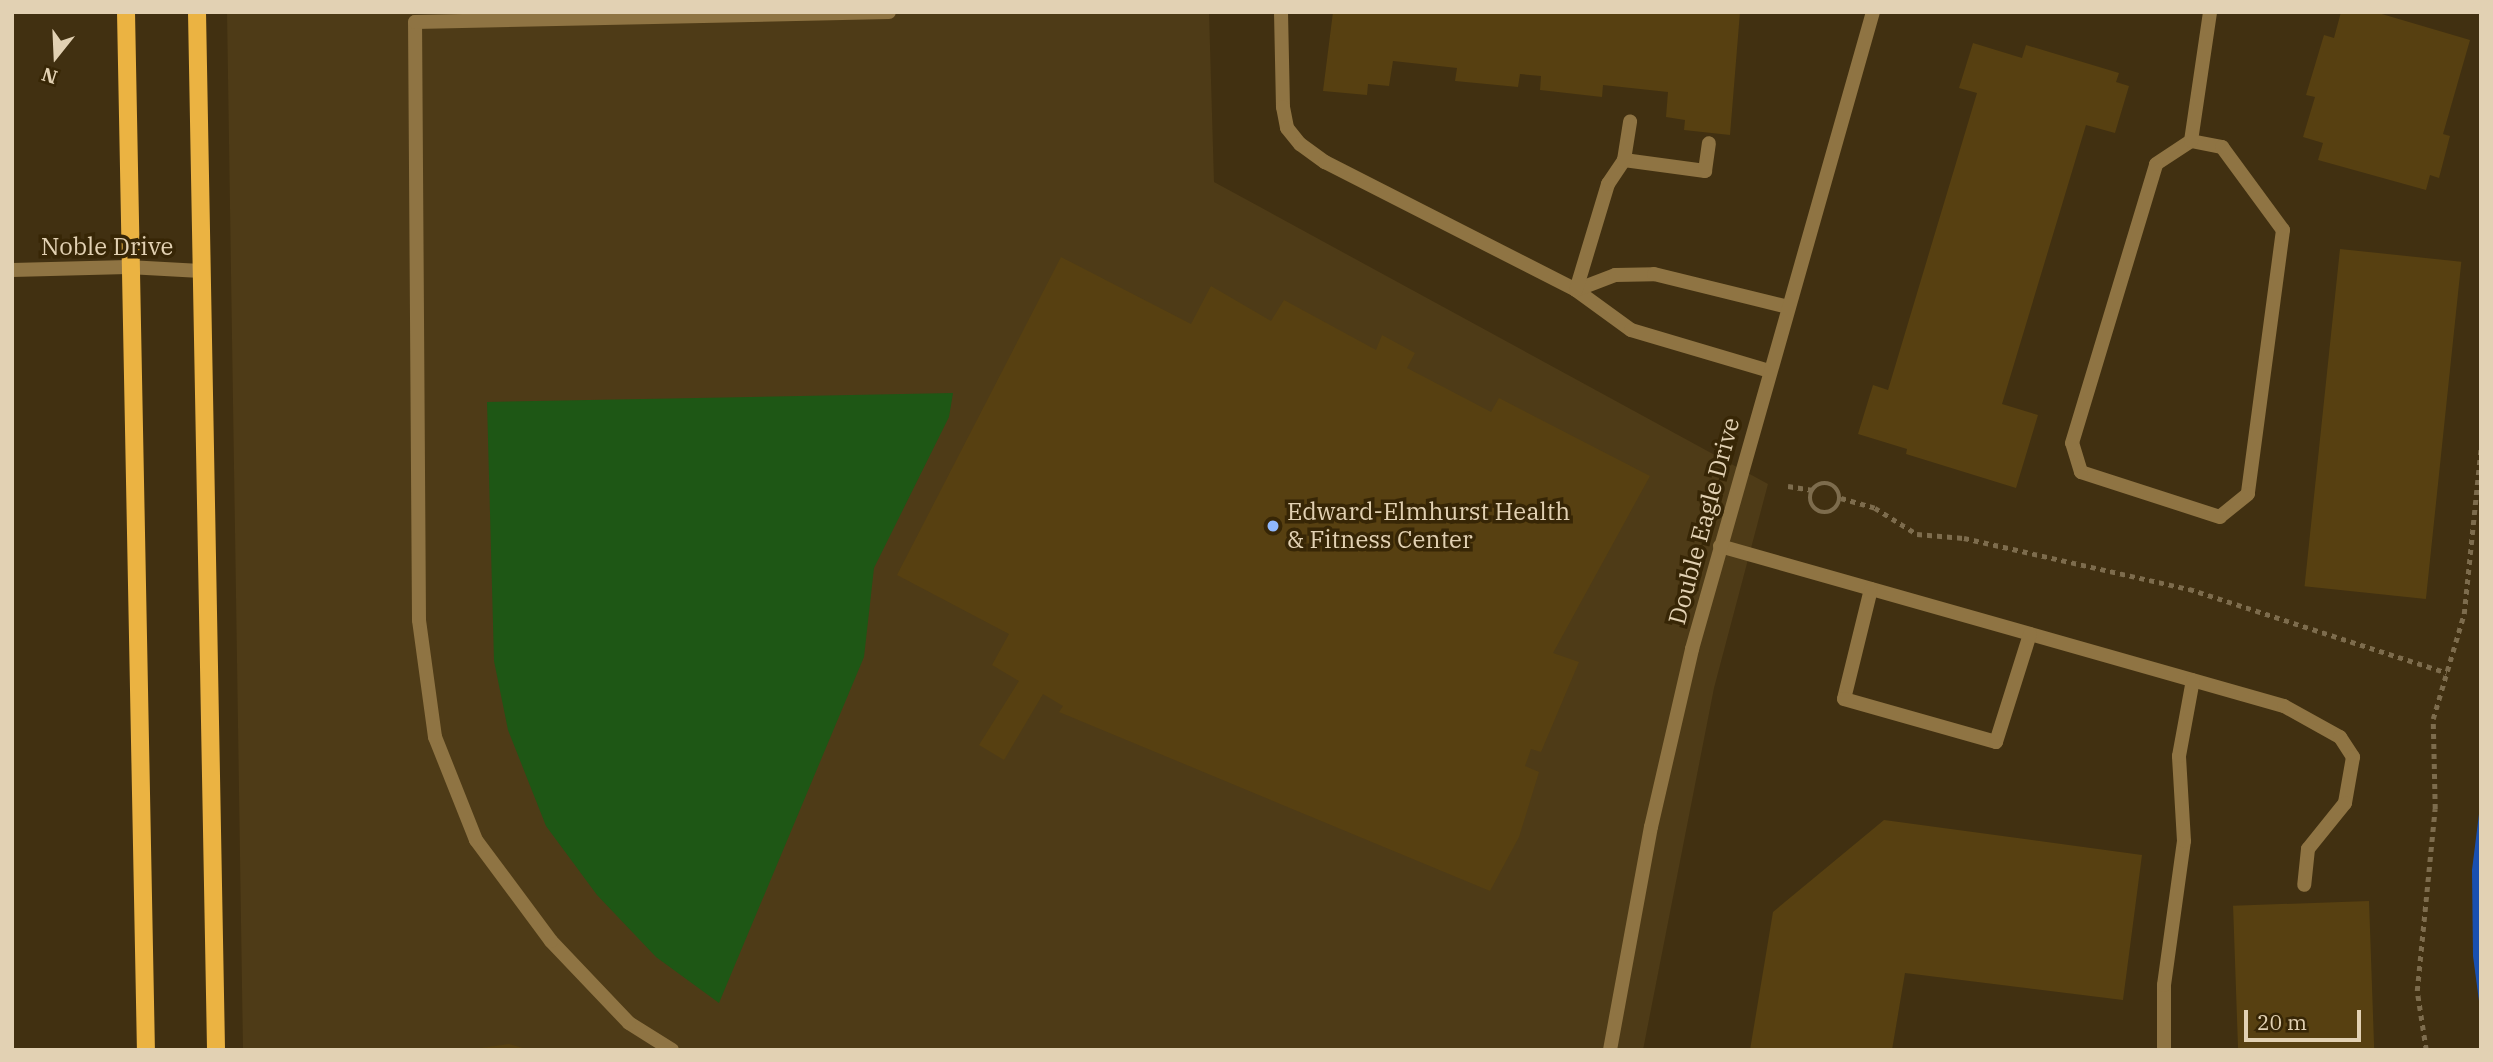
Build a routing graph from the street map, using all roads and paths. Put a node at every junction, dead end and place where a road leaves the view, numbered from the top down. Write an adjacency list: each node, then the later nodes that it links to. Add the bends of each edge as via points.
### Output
1 (126, 12): 11 (main road)
2 (197, 12): 13 (main road)
3 (889, 12): 29 (street, via 415,22 419,620 435,737 476,840 551,941 629,1023)
4 (1282, 12): 14 (street, via 1283,107 1287,128 1300,144 1325,162)
5 (1872, 12): 15 (street, Double Eagle Drive)
6 (2210, 12): 8 (street)
7 (1630, 121): 10 (street)
8 (2191, 141): 8 (street, via 2156,164 2072,443 2081,472 2220,517 2248,494 2283,230 2222,147)
9 (1709, 143): 10 (street, via 1705,171)
10 (1624, 160): 14 (street, via 1608,184)
11 (128, 267): 12 (street, Noble Drive); 13 (street, Noble Drive); 27 (main road)
12 (12, 270)
13 (201, 271): 28 (main road)
14 (1576, 290): 15 (street, via 1615,275 1654,274); 16 (street, via 1631,330)
15 (1787, 307): 16 (street, Double Eagle Drive)
16 (1769, 371): 21 (street, Double Eagle Drive)
17 (2481, 447): 24 (path, via 2464,614)
18 (1788, 486): 19 (path)
19 (1813, 490): 20 (path, via 1830,484); 20 (path, via 1812,504 1823,513 1838,507)
20 (1840, 498): 24 (path, via 1875,508 1917,534 1964,538 2176,586)
21 (1720, 546): 22 (street); 30 (street, Double Eagle Drive, via 1651,827)
22 (1871, 589): 23 (street); 23 (street, via 1844,699 1996,743)
23 (2030, 634): 25 (street)
24 (2447, 673): 32 (path, via 2433,719 2435,809 2417,991)
25 (2193, 680): 26 (street, via 2284,706 2340,737 2353,757 2345,803 2308,849); 31 (street, via 2179,756 2184,841 2164,985)
26 (2304, 885)
27 (146, 1050)
28 (216, 1050)
29 (672, 1050)
30 (1610, 1050)
31 (2164, 1050)
32 (2426, 1050)

